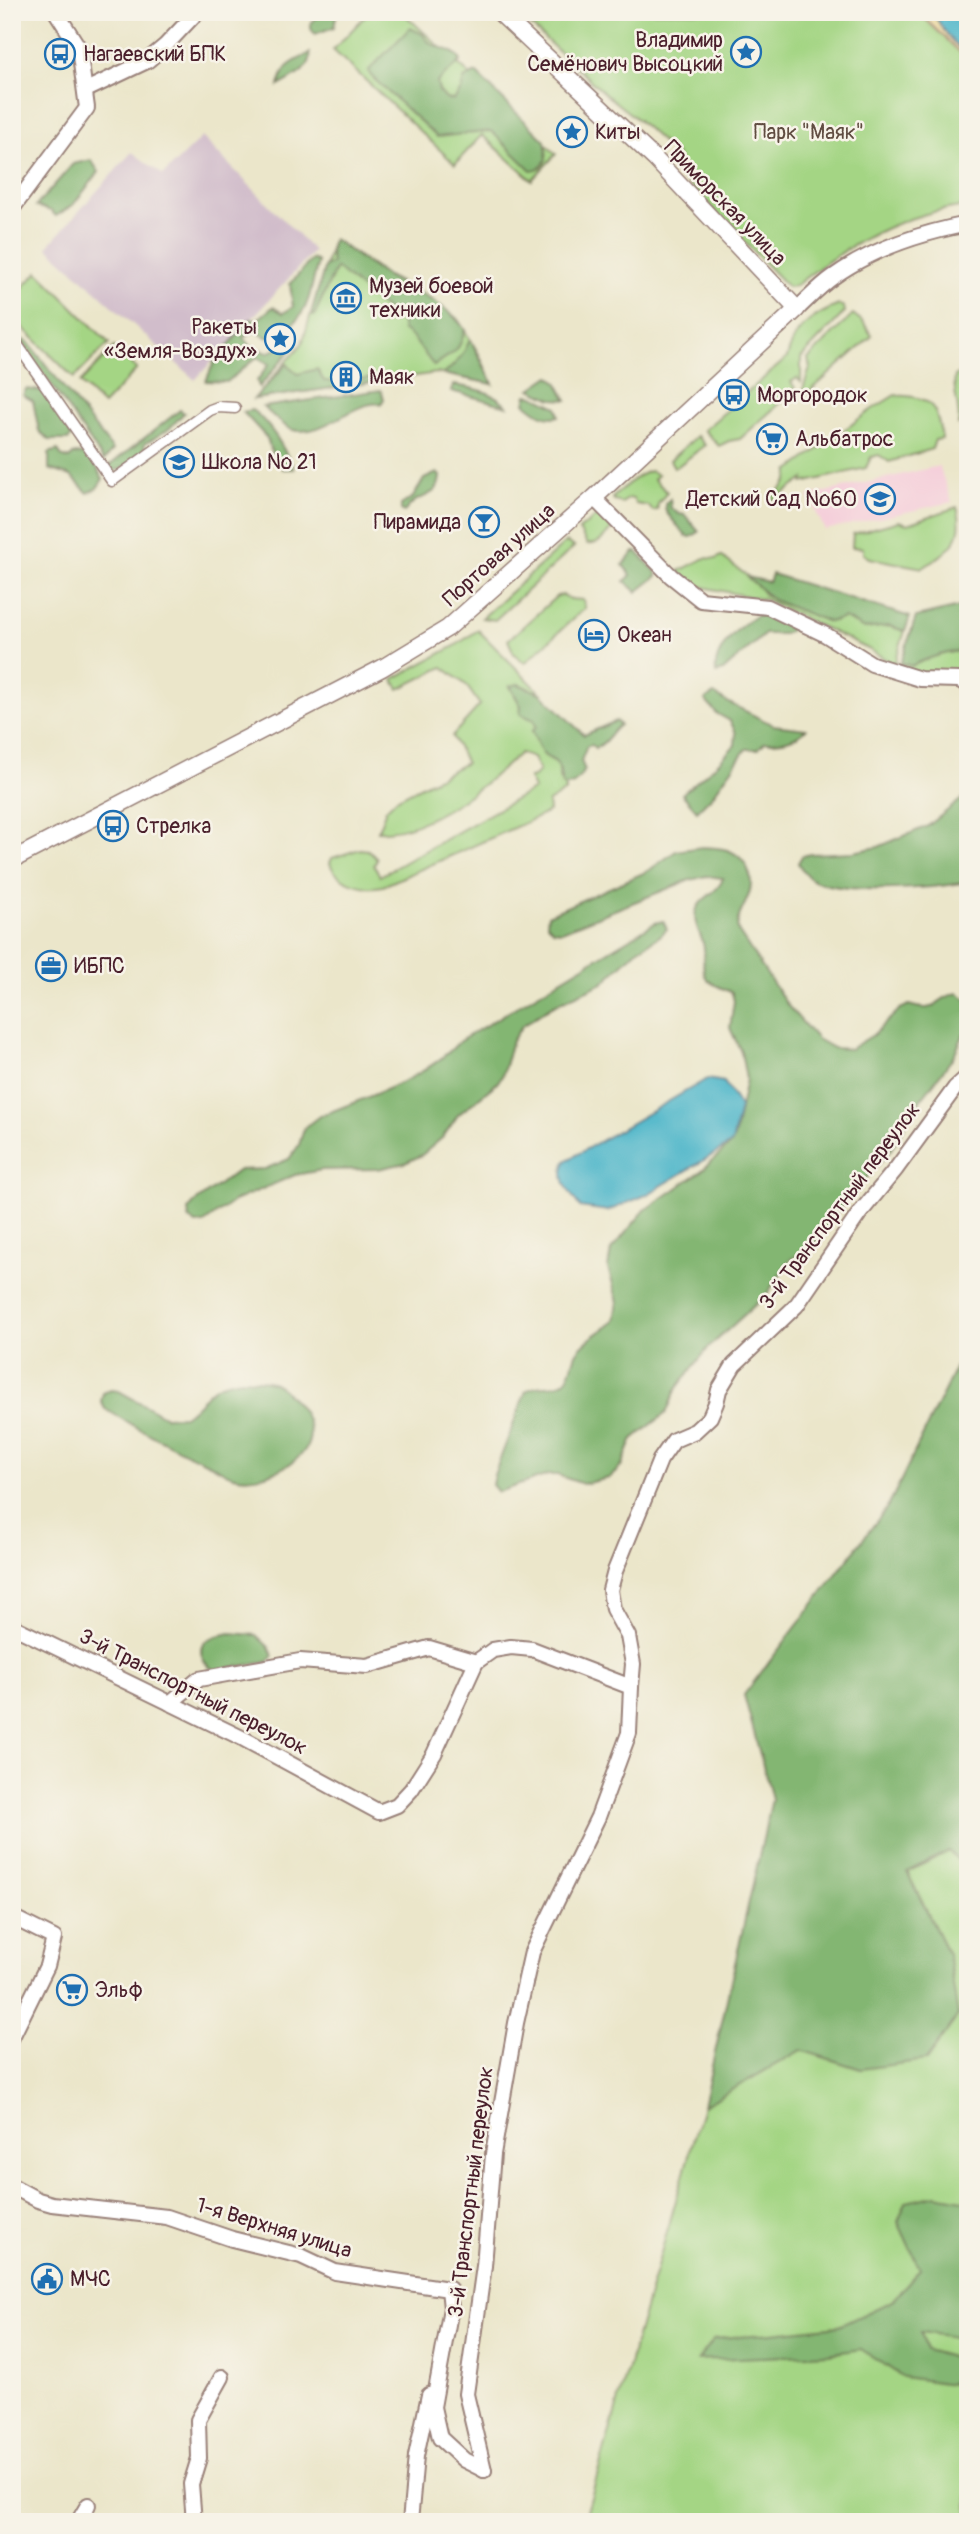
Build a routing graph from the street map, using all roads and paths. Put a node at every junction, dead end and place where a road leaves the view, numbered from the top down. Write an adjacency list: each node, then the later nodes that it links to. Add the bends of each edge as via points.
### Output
1 (56, 12): 4 (street, via 79,48)
2 (197, 12): 4 (street, via 147,61)
3 (499, 12): 7 (street, Приморская улица, via 655,159)
4 (86, 90): 5 (street, via 87,108)
5 (12, 209)
6 (968, 224): 7 (street, Портовая улица, via 931,231 854,263)
7 (797, 309): 10 (street, Портовая улица)
8 (12, 337): 9 (street, via 111,481 210,410)
9 (235, 408)
10 (594, 498): 11 (street, via 701,600 768,607 872,664 920,679 958,680); 12 (street, Портовая улица, via 466,614 398,660)
11 (968, 685)
12 (12, 860)
13 (968, 1076): 16 (street, 3-й Транспортный переулок, via 859,1214 796,1306 734,1365 710,1417 695,1431 674,1440 660,1460 610,1590 613,1609 628,1636)
14 (12, 1626): 17 (street, 3-й Транспортный переулок)
15 (476, 1662): 16 (street, via 493,1650 532,1649); 17 (street, via 429,1648 367,1667 300,1661 199,1679); 17 (street, 3-й Транспортный переулок, via 434,1754 411,1790 397,1805 379,1812)
16 (631, 1687): 23 (street, 3-й Транспортный переулок, via 629,1733 598,1817 532,1952 516,2024 493,2154 484,2266 466,2394)
17 (170, 1703)
18 (12, 1917): 19 (street, via 54,1938 47,1966)
19 (12, 2037)
20 (12, 2186): 22 (street, 1-я Верхняя улица, via 52,2204 167,2217 302,2256 335,2272 449,2289 451,2308)
21 (222, 2377): 26 (street, via 198,2420 198,2458 191,2484)
22 (438, 2382): 23 (street, 1-я Верхняя улица, via 433,2407 440,2438 464,2460); 27 (street, via 429,2397 416,2456)
23 (484, 2470)
24 (88, 2505): 25 (street)
25 (78, 2522)
26 (194, 2522)
27 (410, 2522)

